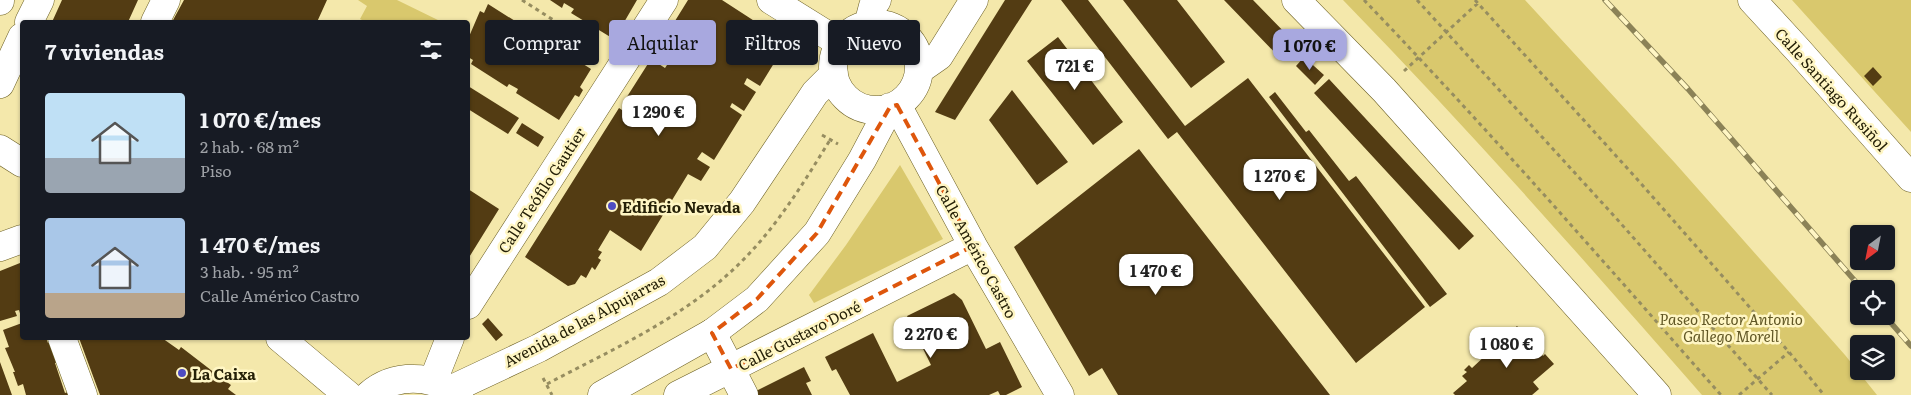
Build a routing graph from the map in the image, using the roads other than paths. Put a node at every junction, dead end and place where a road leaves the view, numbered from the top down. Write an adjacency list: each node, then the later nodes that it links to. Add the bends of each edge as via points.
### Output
1 (40, 0): 9 (main road)
2 (166, 0): 10 (main road)
3 (664, 0): 24 (main road, Calle Teófilo Gautier)
4 (771, 0): 11 (main road)
5 (974, 0): 14 (main road, via 939,56)
6 (1296, 0): 38 (main road, via 1384,90)
7 (1752, 0): 20 (main road, Calle Santiago Rusiñol)
8 (872, 12): 14 (main road, via 881,24 905,34 918,56)
9 (30, 20)
10 (156, 20)
11 (828, 36)
12 (20, 41): 16 (main road)
13 (835, 65): 15 (main road)
14 (919, 70): 17 (main road, via 909,96)
15 (834, 74): 17 (main road, via 839,88 861,107 875,110); 30 (main road, Avenida de las Alpujarras, via 815,93 742,202 705,247 659,282 539,348)
16 (0, 84)
17 (894, 106): 22 (main road, Calle Américo Castro); 25 (main road, via 817,233 757,300)
18 (0, 149): 19 (main road)
19 (20, 161)
20 (1911, 178)
21 (20, 240): 23 (main road)
22 (973, 246): 29 (main road, Calle Gustavo Doré); 37 (main road, Calle Américo Castro)
23 (0, 247)
24 (470, 301)
25 (712, 333): 29 (main road); 34 (main road)
26 (63, 340): 31 (main road)
27 (282, 340): 32 (main road)
28 (450, 340): 30 (main road)
29 (731, 370): 35 (main road, Calle Gustavo Doré); 36 (main road)
30 (448, 388): 33 (main road, via 416,378 377,388)
31 (83, 395)
32 (348, 395)
33 (369, 395)
34 (602, 395)
35 (678, 395)
36 (744, 395)
37 (1060, 395)
38 (1657, 395)

